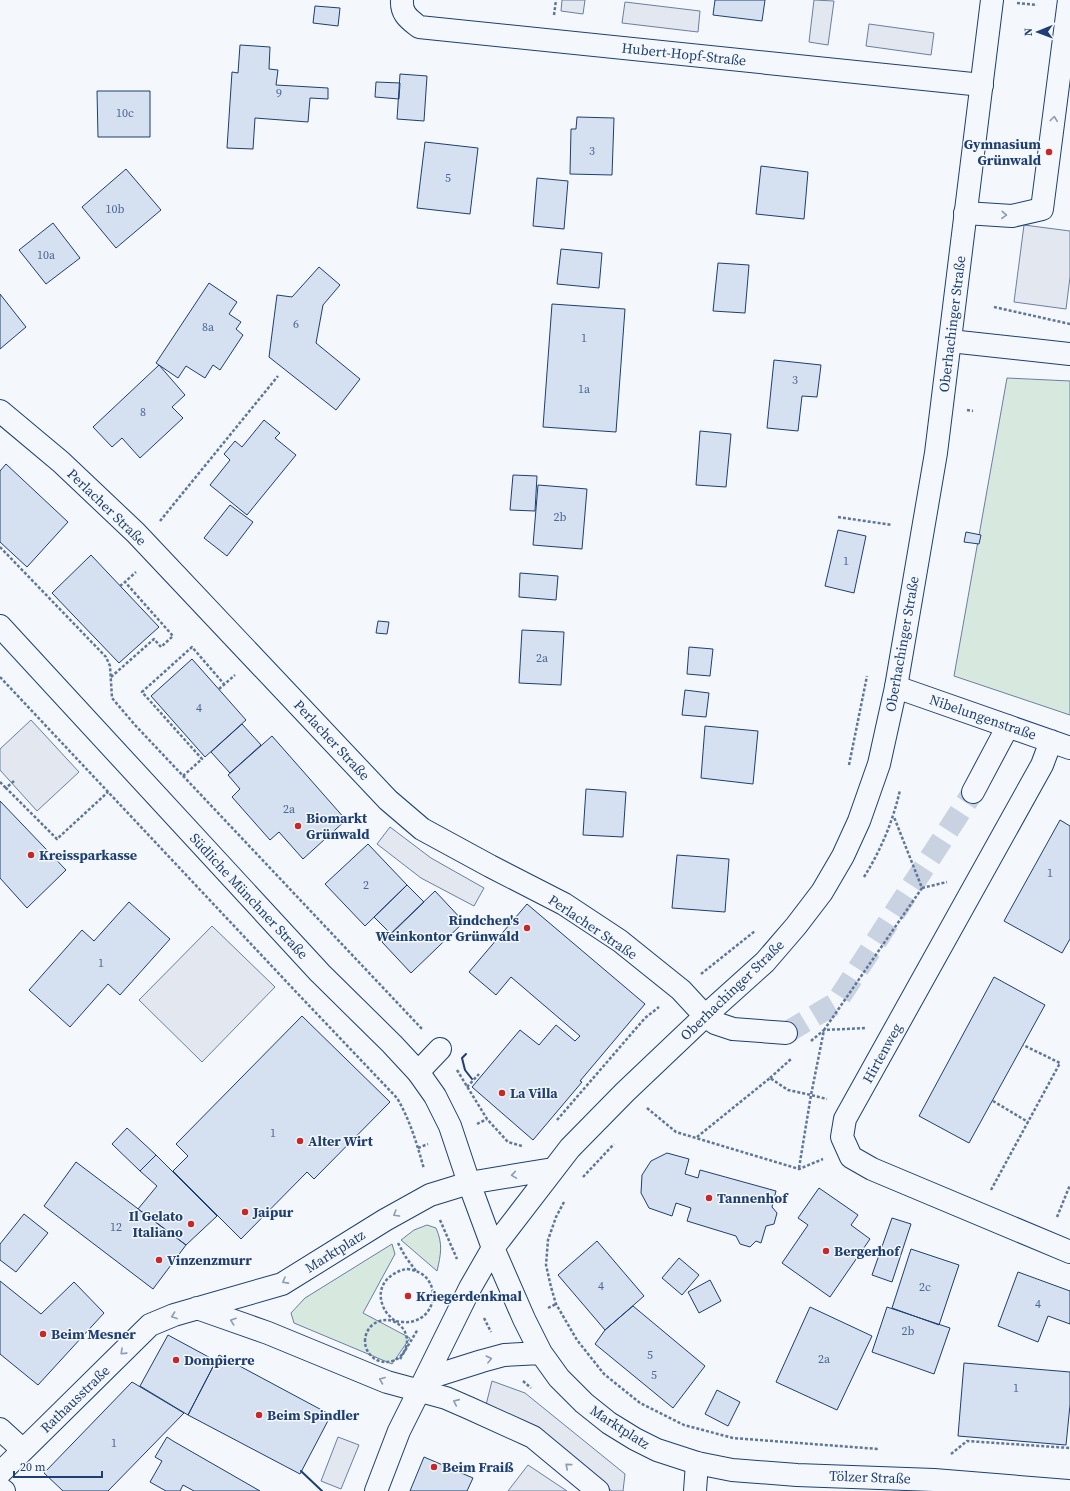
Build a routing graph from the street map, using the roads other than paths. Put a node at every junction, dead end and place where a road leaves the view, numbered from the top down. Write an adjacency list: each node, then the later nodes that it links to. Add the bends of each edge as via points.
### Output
1 (402, 0): 4 (street, Hubert-Hopf-Straße, via 406,17 419,27)
2 (992, 0): 4 (street, Oberhachinger Straße)
3 (1069, 0): 5 (street, one-way to 3, via 1012,216 1042,210)
4 (982, 85): 5 (street, Oberhachinger Straße)
5 (965, 214): 6 (street, Oberhachinger Straße)
6 (950, 341): 7 (street); 10 (street, Oberhachinger Straße, via 936,453)
7 (1070, 354)
8 (0, 412): 14 (street, Perlacher Straße, via 61,462 149,548 388,800 422,829 564,904 620,941 681,990)
9 (0, 626): 17 (street, Südliche Münchner Straße, via 320,973)
10 (896, 687): 11 (street, Nibelungenstraße); 14 (street, Oberhachinger Straße, via 879,764 859,821 843,856 822,892 765,962)
11 (1008, 726): 12 (street, Nibelungenstraße); 13 (street)
12 (1060, 745): 21 (street, Hirtenweg, via 1042,765 845,1119 842,1137 851,1157 872,1169)
13 (973, 792)
14 (705, 1016): 15 (street, Perlacher Straße, via 715,1023 733,1029); 18 (street, Oberhachinger Straße, via 620,1098)
15 (786, 1033)
16 (440, 1049): 17 (street)
17 (418, 1072): 19 (street, Südliche Münchner Straße, via 435,1096 450,1126)
18 (552, 1169): 19 (street, Marktplatz, one-way to 19); 20 (street)
19 (469, 1182): 20 (street, Marktplatz); 22 (street, Marktplatz, one-way to 22, via 430,1195 282,1284)
20 (494, 1248): 24 (street, Marktplatz); 25 (street, via 470,1288)
21 (1070, 1252)
22 (197, 1308): 23 (street, Marktplatz, one-way to 23); 25 (street, one-way to 22, via 387,1382 268,1333)
23 (150, 1325): 27 (street, Rathausstraße, one-way to 27)
24 (541, 1353): 25 (street, one-way to 24, via 504,1355); 28 (street, Marktplatz, via 559,1378 609,1423 657,1450)
25 (422, 1385): 32 (street); 33 (street, one-way to 25, via 533,1437)
26 (0, 1429): 27 (street)
27 (23, 1450): 29 (street, Rathausstraße)
28 (697, 1463): 34 (street); 35 (street, Tölzer Straße, via 732,1470 782,1474 934,1480)
29 (0, 1473)
30 (0, 1488): 31 (street)
31 (4, 1491)
32 (376, 1491)
33 (598, 1491)
34 (695, 1491)
35 (1068, 1491)

